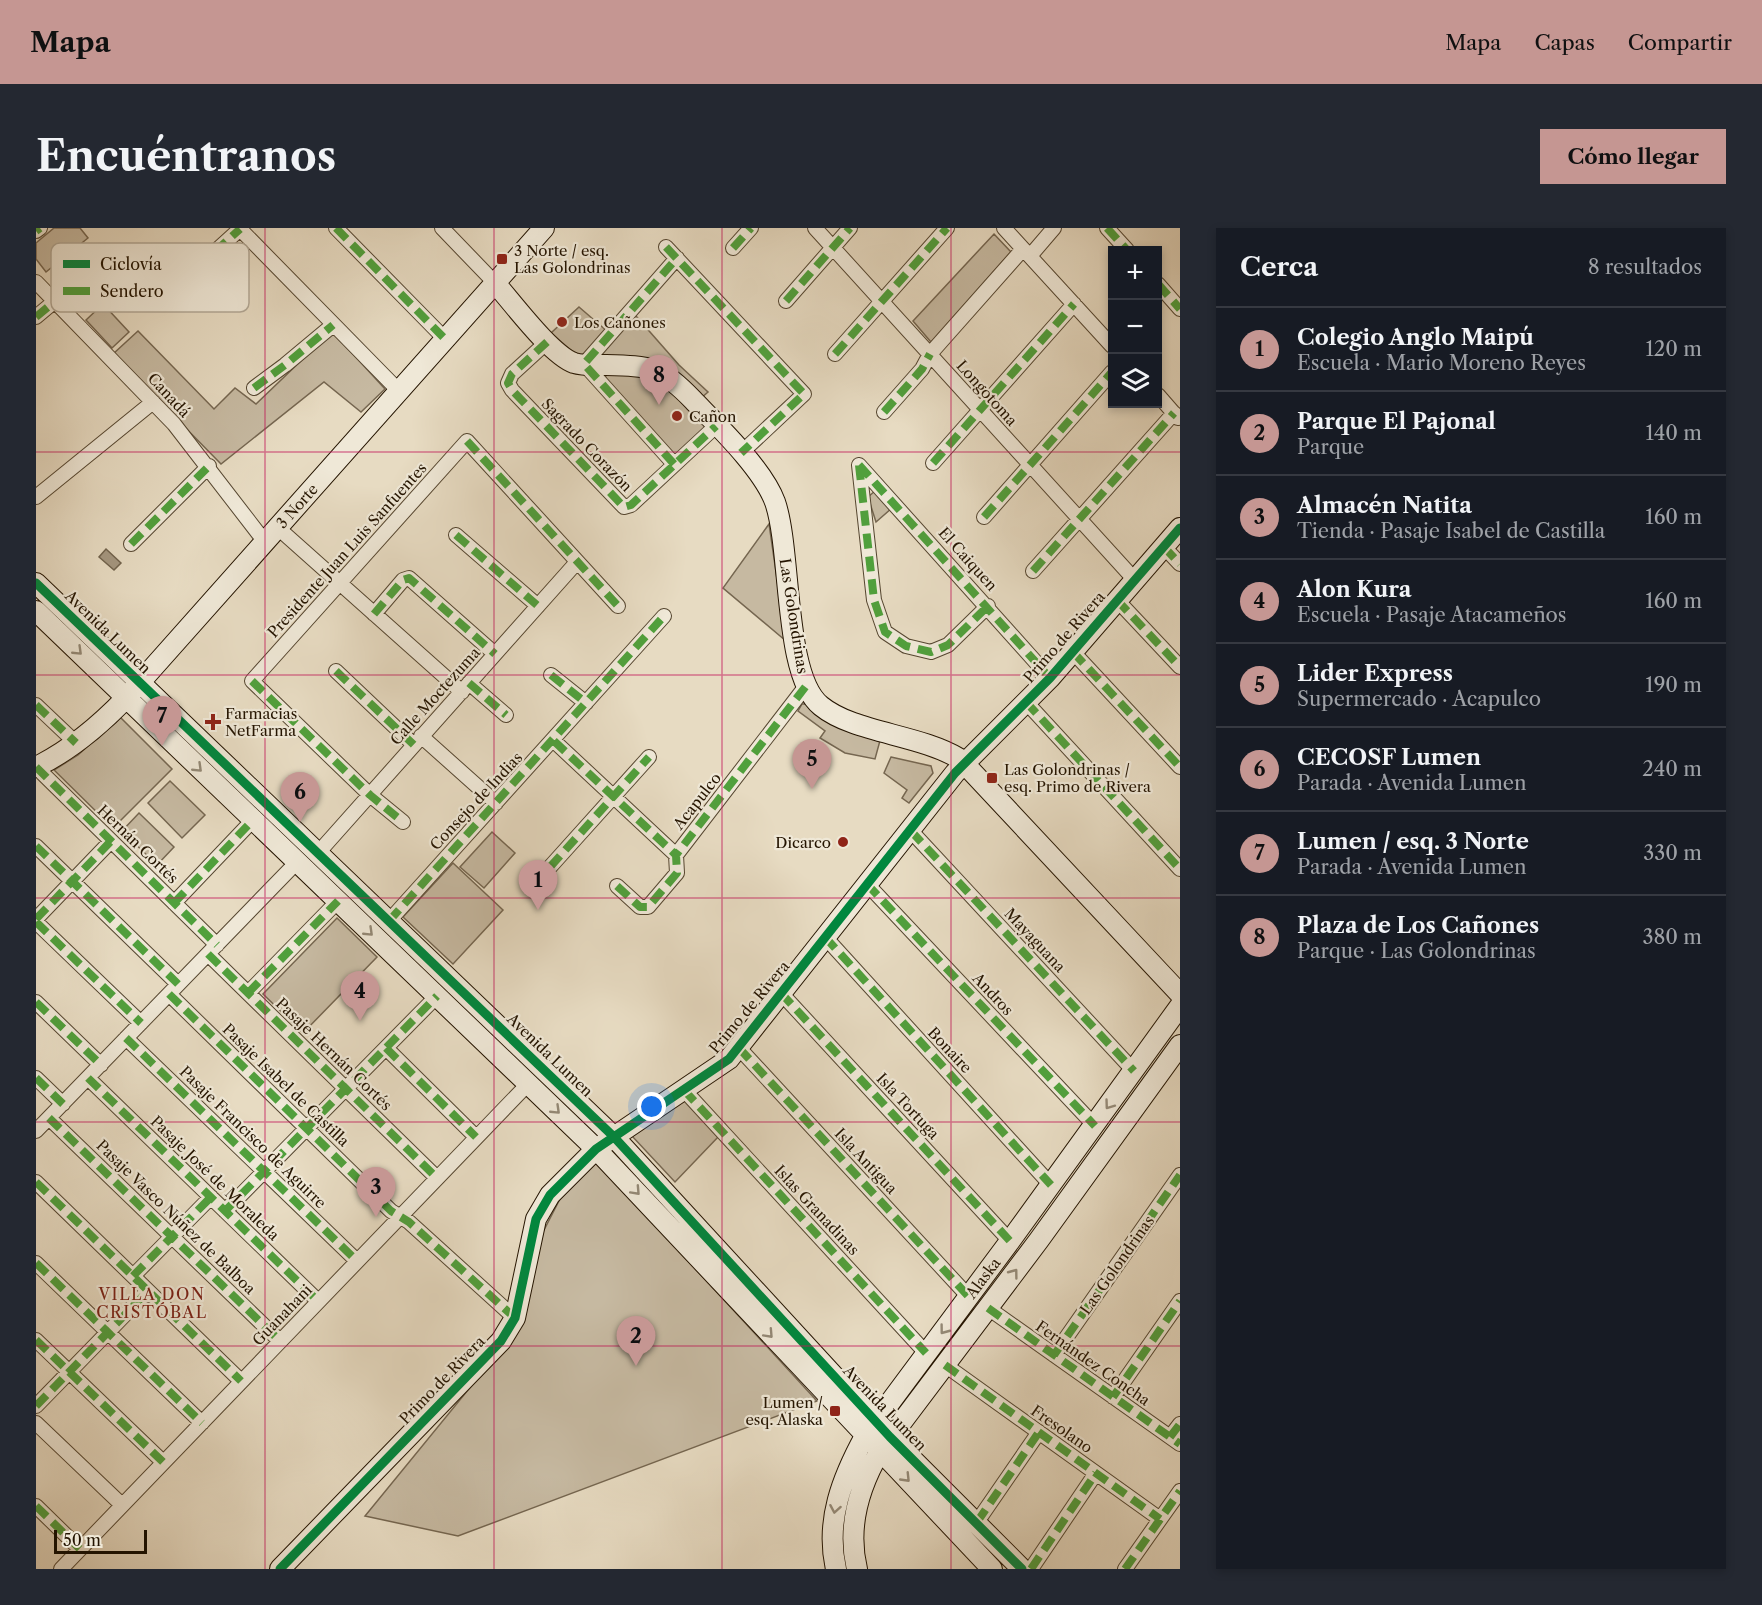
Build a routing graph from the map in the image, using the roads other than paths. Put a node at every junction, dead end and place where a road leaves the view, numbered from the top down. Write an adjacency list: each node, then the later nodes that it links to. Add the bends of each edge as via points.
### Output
1 (40, 228): 13 (street)
2 (240, 228): 14 (street); 32 (street)
3 (336, 228): 33 (street)
4 (442, 228): 22 (street, Las Golondrinas)
5 (544, 228): 22 (street, 3 Norte)
6 (751, 228): 17 (street)
7 (815, 228): 18 (street, Longotoma)
8 (850, 228): 18 (street)
9 (947, 228): 26 (street)
10 (1004, 228): 19 (street)
11 (1054, 228): 19 (street)
12 (1107, 228): 15 (street)
13 (36, 231)
14 (224, 243)
15 (1123, 246)
16 (666, 247): 20 (street)
17 (733, 248)
18 (833, 248): 25 (street); 26 (street, Longotoma)
19 (1027, 252): 28 (street); 37 (street)
20 (677, 258): 38 (street); 48 (street, via 804,394)
21 (36, 282): 24 (street, Canadá)
22 (495, 283): 33 (street, 3 Norte); 35 (street, Las Golondrinas)
23 (1162, 289): 29 (street)
24 (51, 297)
25 (786, 301)
26 (881, 301): 36 (street); 37 (street, Longotoma)
27 (51, 304): 31 (street)
28 (1074, 304): 34 (street); 44 (street)
29 (1180, 309)
30 (66, 312): 43 (street, Canadá)
31 (36, 316)
32 (333, 325): 40 (street); 41 (street)
33 (445, 339): 41 (street, 3 Norte)
34 (1108, 341)
35 (548, 342): 38 (street, Las Golondrinas, via 563,357); 50 (street, Sagrado Corazón, via 508,383 618,503 624,507 631,505)
36 (835, 354)
37 (930, 354): 44 (street, Longotoma); 45 (street, via 922,369)
38 (584, 364): 47 (street, Las Golondrinas, via 653,368 666,374); 50 (street)
39 (1108, 378): 51 (street)
40 (254, 388)
41 (399, 391): 57 (street, 3 Norte)
42 (1162, 399): 46 (street)
43 (153, 402): 52 (street, Canadá); 53 (street)
44 (980, 410): 49 (street); 51 (street, Longotoma)
45 (884, 412)
46 (1177, 416): 55 (street)
47 (716, 426): 48 (street, Las Golondrinas); 50 (street, Sagrado Corazón)
48 (741, 453): 81 (street, Las Golondrinas, via 761,475 776,504 798,657)
49 (933, 463)
50 (674, 464)
51 (1030, 465): 54 (street); 55 (street, Longotoma)
52 (209, 466): 57 (street, Canadá); 59 (street)
53 (36, 497)
54 (984, 517)
55 (1079, 519): 63 (street); 64 (street, Longotoma)
56 (1180, 528): 60 (street, Primo de Rivera)
57 (271, 535): 65 (street, Canadá); 80 (street, 3 Norte)
58 (456, 535): 68 (street)
59 (131, 544)
60 (1164, 547): 62 (street); 64 (street, Primo de Rivera)
61 (577, 562): 65 (street, Presidente Juan Luis Sanfuentes, via 466,441); 68 (street, Calle Moctezuma); 69 (street)
62 (1180, 564)
63 (1033, 571)
64 (1134, 579): 67 (street, Primo de Rivera)
65 (340, 583): 72 (street, Canadá); 95 (street, Presidente Juan Luis Sanfuentes, via 252,681)
66 (36, 584): 80 (street, Avenida Lumen)
67 (1117, 600): 74 (street, Primo de Rivera); 76 (street)
68 (538, 606): 75 (street, Calle Moctezuma)
69 (618, 606)
70 (988, 606): 70 (street, El Caiquen, via 948,645 931,652 906,646 885,632 874,600 859,465); 79 (street, El Caiquen)
71 (36, 610): 83 (street, Avenida Lumen, one-way to 83)
72 (374, 614): 75 (street, via 402,580 409,578); 82 (street, Canadá)
73 (664, 616): 85 (street, Consejo de Indias)
74 (1073, 652): 79 (street, Primo de Rivera); 94 (street)
75 (495, 654): 82 (street, Calle Moctezuma)
76 (1180, 667)
77 (336, 671): 88 (street)
78 (551, 675): 85 (street)
79 (1050, 678): 84 (street, Primo de Rivera)
80 (139, 683): 83 (street, 3 Norte); 103 (street, Avenida Lumen)
81 (806, 686): 92 (street, Las Golondrinas, via 812,697 833,714 931,745); 104 (street, Acapulco)
82 (465, 687): 87 (street, Canadá); 88 (street, Calle Moctezuma)
83 (126, 698): 90 (street, 3 Norte); 98 (street, Avenida Lumen, one-way to 98)
84 (1026, 702): 92 (street, Primo de Rivera); 107 (street)
85 (586, 704): 89 (street, Consejo de Indias)
86 (36, 705): 90 (street)
87 (506, 715)
88 (418, 741): 95 (street, Calle Moctezuma); 97 (street)
89 (554, 741): 96 (street); 97 (street, Consejo de Indias)
90 (76, 743): 93 (street, 3 Norte)
91 (649, 757): 96 (street)
92 (964, 763): 100 (street, Primo de Rivera); 120 (street, Las Golondrinas)
93 (36, 767): 101 (street, Hernán Cortés)
94 (1180, 767)
95 (370, 795): 99 (street); 103 (street, Calle Moctezuma)
96 (612, 797): 104 (street); 106 (street)
97 (496, 803): 114 (street, Consejo de Indias)
98 (253, 820): 105 (street, Avenida Lumen); 112 (street)
99 (403, 822)
100 (910, 831): 109 (street, Primo de Rivera); 130 (street, Mayaguana)
101 (111, 841): 108 (street); 112 (street, Hernán Cortés)
102 (36, 846): 108 (street, Pasaje Isabel de Castilla)
103 (318, 853): 114 (street, Avenida Lumen)
104 (676, 855): 110 (street, Acapulco, via 677,873 648,907 640,908)
105 (297, 862): 111 (street, Avenida Lumen); 116 (street)
106 (549, 867)
107 (1180, 869)
108 (72, 881): 113 (street); 117 (street, Pasaje Isabel de Castilla)
109 (867, 884): 115 (street, Primo de Rivera); 138 (street, Andros)
110 (617, 886)
111 (338, 901): 118 (street); 121 (street, Avenida Lumen, one-way to 121)
112 (174, 903): 116 (street, Hernán Cortés)
113 (36, 920): 124 (street)
114 (389, 921): 142 (street, Avenida Lumen)
115 (825, 938): 119 (street, Primo de Rivera); 148 (street, Bonaire)
116 (212, 949): 117 (street); 118 (street, Pasaje Hernán Cortés)
117 (174, 989): 124 (street); 139 (street, Pasaje Isabel de Castilla)
118 (248, 993): 134 (street, Pasaje Hernán Cortés)
119 (782, 993): 128 (street, Primo de Rivera); 153 (street, Isla Tortuga)
120 (1180, 994)
121 (437, 996): 127 (street); 133 (street, Avenida Lumen)
122 (36, 1002): 129 (street)
123 (1180, 1006): 130 (street, Alaska)
124 (141, 1023): 125 (street)
125 (126, 1038): 129 (street); 144 (street, Pasaje Francisco de Aguirre)
126 (1180, 1045): 161 (street, Alaska, one-way to 126)
127 (386, 1048): 134 (street); 141 (street)
128 (739, 1048): 135 (street, Primo de Rivera); 158 (street, Isla Antigua)
129 (100, 1065): 132 (street)
130 (1134, 1071): 138 (street, Alaska, one-way to 138)
131 (36, 1078): 136 (street)
132 (88, 1078): 136 (street); 149 (street, Pasaje José de Moraleda)
133 (528, 1083): 141 (street, Guanahani); 143 (street, Avenida Lumen, one-way to 143)
134 (346, 1089): 139 (street); 146 (street, Pasaje Hernán Cortés)
135 (684, 1090): 142 (street, Primo de Rivera); 166 (street, Islas Granadinas)
136 (63, 1104): 137 (street)
137 (49, 1118): 140 (street); 152 (street, Pasaje Vasco Núñez de Balboa)
138 (1095, 1126): 148 (street, Alaska)
139 (307, 1129): 144 (street); 151 (street, Pasaje Isabel de Castilla)
140 (36, 1131)
141 (476, 1137): 146 (street, Guanahani)
142 (614, 1137): 143 (street, Primo de Rivera); 176 (street, Avenida Lumen)
143 (596, 1149): 162 (street, Primo de Rivera, via 543,1205 532,1236); 176 (street, Avenida Lumen, one-way to 176)
144 (265, 1171): 150 (street); 154 (street, Pasaje Francisco de Aguirre)
145 (1180, 1176): 167 (street, Las Golondrinas)
146 (437, 1178): 151 (street, Guanahani)
147 (36, 1182): 156 (street)
148 (1051, 1185): 153 (street, Alaska)
149 (211, 1197): 150 (street, Pasaje José de Moraleda); 152 (street)
150 (225, 1211): 159 (street, Pasaje José de Moraleda)
151 (400, 1216): 154 (street, Guanahani); 162 (street, Pasaje Isabel de Castilla)
152 (172, 1236): 156 (street); 165 (street, Pasaje Vasco Núñez de Balboa)
153 (1010, 1241): 158 (street, Alaska)
154 (357, 1261): 159 (street, Guanahani)
155 (36, 1263): 163 (street)
156 (133, 1276): 157 (street)
157 (148, 1291): 163 (street); 170 (street)
158 (969, 1297): 166 (street, Alaska, one-way to 166)
159 (318, 1301): 165 (street, Guanahani)
160 (1180, 1302): 171 (street)
161 (988, 1308): 167 (street, Fernández Concha); 168 (street, Alaska)
162 (515, 1318): 189 (street, Primo de Rivera, via 493,1350)
163 (108, 1332): 169 (street); 174 (street)
164 (36, 1340): 169 (street)
165 (280, 1341): 170 (street, Guanahani)
166 (926, 1353): 176 (street, Alaska)
167 (1054, 1355): 171 (street, Fernández Concha)
168 (945, 1365): 177 (street, Fresolano); 179 (street, Alaska)
169 (69, 1372): 172 (street); 180 (street)
170 (241, 1381): 174 (street, Guanahani)
171 (1113, 1397): 178 (street, Fernández Concha)
172 (36, 1406)
173 (36, 1423): 183 (street)
174 (202, 1423): 180 (street, Guanahani)
175 (1180, 1424): 178 (street)
176 (870, 1428): 179 (street, Avenida Lumen); 190 (street, Alaska, one-way to 190, via 836,1503 832,1539)
177 (1039, 1432): 181 (street, Fresolano); 186 (street)
178 (1175, 1441)
179 (885, 1444): 186 (street, Avenida Lumen); 191 (street, Alaska, via 868,1474 855,1514 853,1544); 192 (street, Avenida Lumen, one-way to 192)
180 (163, 1462): 183 (street, Guanahani)
181 (1096, 1473): 185 (street, Fresolano); 194 (street)
182 (1180, 1491): 185 (street)
183 (122, 1505): 187 (street, Guanahani)
184 (36, 1506): 187 (street)
185 (1160, 1519): 195 (street)
186 (977, 1522): 193 (street, Avenida Lumen)
187 (80, 1548): 188 (street, Guanahani)
188 (61, 1569)
189 (280, 1569)
190 (836, 1569)
191 (857, 1569)
192 (992, 1569)
193 (1022, 1569)
194 (1030, 1569)
195 (1125, 1569)

